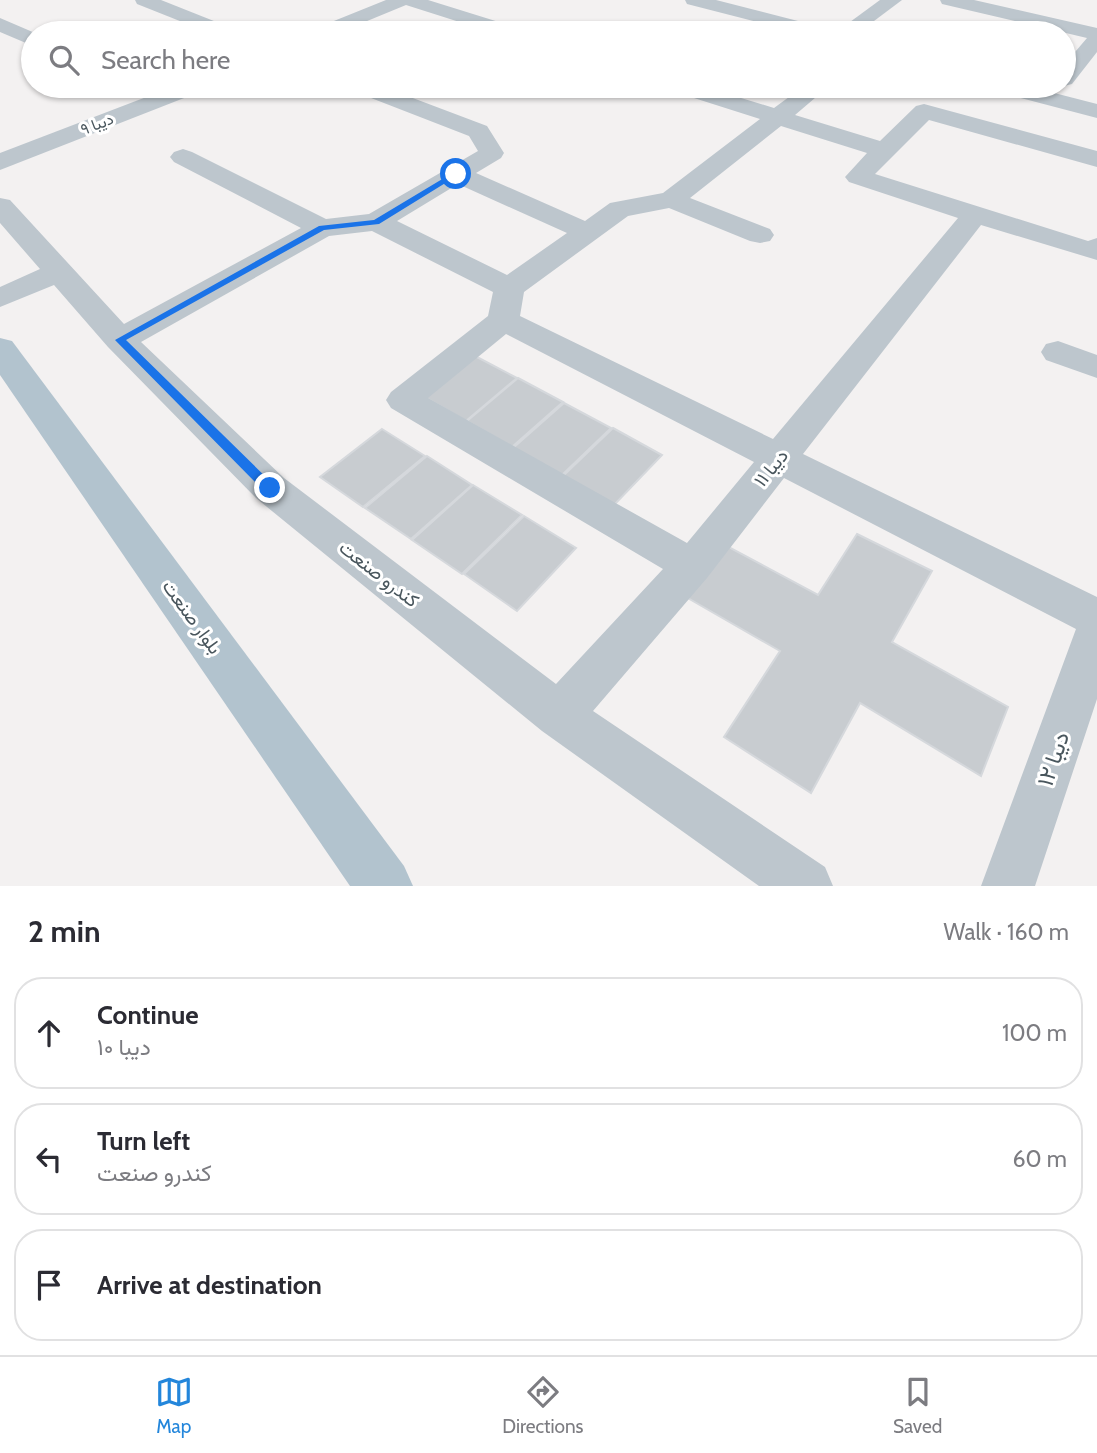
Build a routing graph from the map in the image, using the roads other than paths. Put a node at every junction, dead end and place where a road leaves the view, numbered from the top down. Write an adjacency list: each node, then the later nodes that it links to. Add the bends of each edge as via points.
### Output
1 (144, 0): 10 (street)
2 (403, 0): 9 (street)
3 (409, 0): 12 (street)
4 (694, 0): 8 (street)
5 (893, 0): 14 (street)
6 (949, 0): 15 (street)
7 (342, 4): 9 (street)
8 (732, 4): 13 (street)
9 (368, 13): 11 (street)
10 (197, 21)
11 (349, 21)
12 (476, 21)
13 (785, 21)
14 (862, 21)
15 (1043, 21)
16 (0, 24): 19 (street)
17 (1076, 28): 18 (street)
18 (1097, 33)
19 (21, 34)
20 (1097, 39): 21 (street)
21 (1076, 64)
22 (152, 98): 29 (street)
23 (165, 98): 29 (street, دیبا ۹)
24 (392, 98): 37 (street, via 478,131 492,153)
25 (718, 98): 31 (street)
26 (803, 98): 31 (street)
27 (1048, 98): 32 (street)
28 (1067, 98): 30 (street)
29 (158, 101): 36 (street, دیبا ۹)
30 (1097, 111)
31 (778, 117): 33 (street); 38 (street)
32 (1016, 137): 33 (street, via 924,111); 35 (street)
33 (885, 150): 40 (street, via 858,177)
34 (183, 157): 42 (street)
35 (1097, 159)
36 (0, 162)
37 (456, 174): 41 (street); 43 (street)
38 (671, 200): 43 (street, via 620,209); 44 (street)
39 (0, 206): 46 (street, کندرو صنعت)
40 (975, 214): 45 (street, via 1094,251); 53 (street, دیبا ۱۱)
41 (376, 222): 42 (street); 48 (street)
42 (322, 228): 49 (street)
43 (588, 232): 48 (street)
44 (760, 235)
45 (1097, 247)
46 (59, 272): 47 (street); 49 (street, کندرو صنعت)
47 (0, 298)
48 (506, 304): 53 (street); 54 (street, via 403,400)
49 (120, 340): 57 (street, کندرو صنعت, via 270,488)
50 (0, 349): 58 (main road, بلوار صنعت)
51 (1058, 352): 52 (street)
52 (1097, 367)
53 (778, 459): 54 (street, دیبا ۱۱); 55 (street)
54 (692, 566): 57 (street, دیبا ۱۱)
55 (1097, 618)
56 (1097, 632): 60 (street, دیبا ۱۲)
57 (559, 715): 59 (street, کندرو صنعت)
58 (384, 886)
59 (806, 886)
60 (1008, 886)

